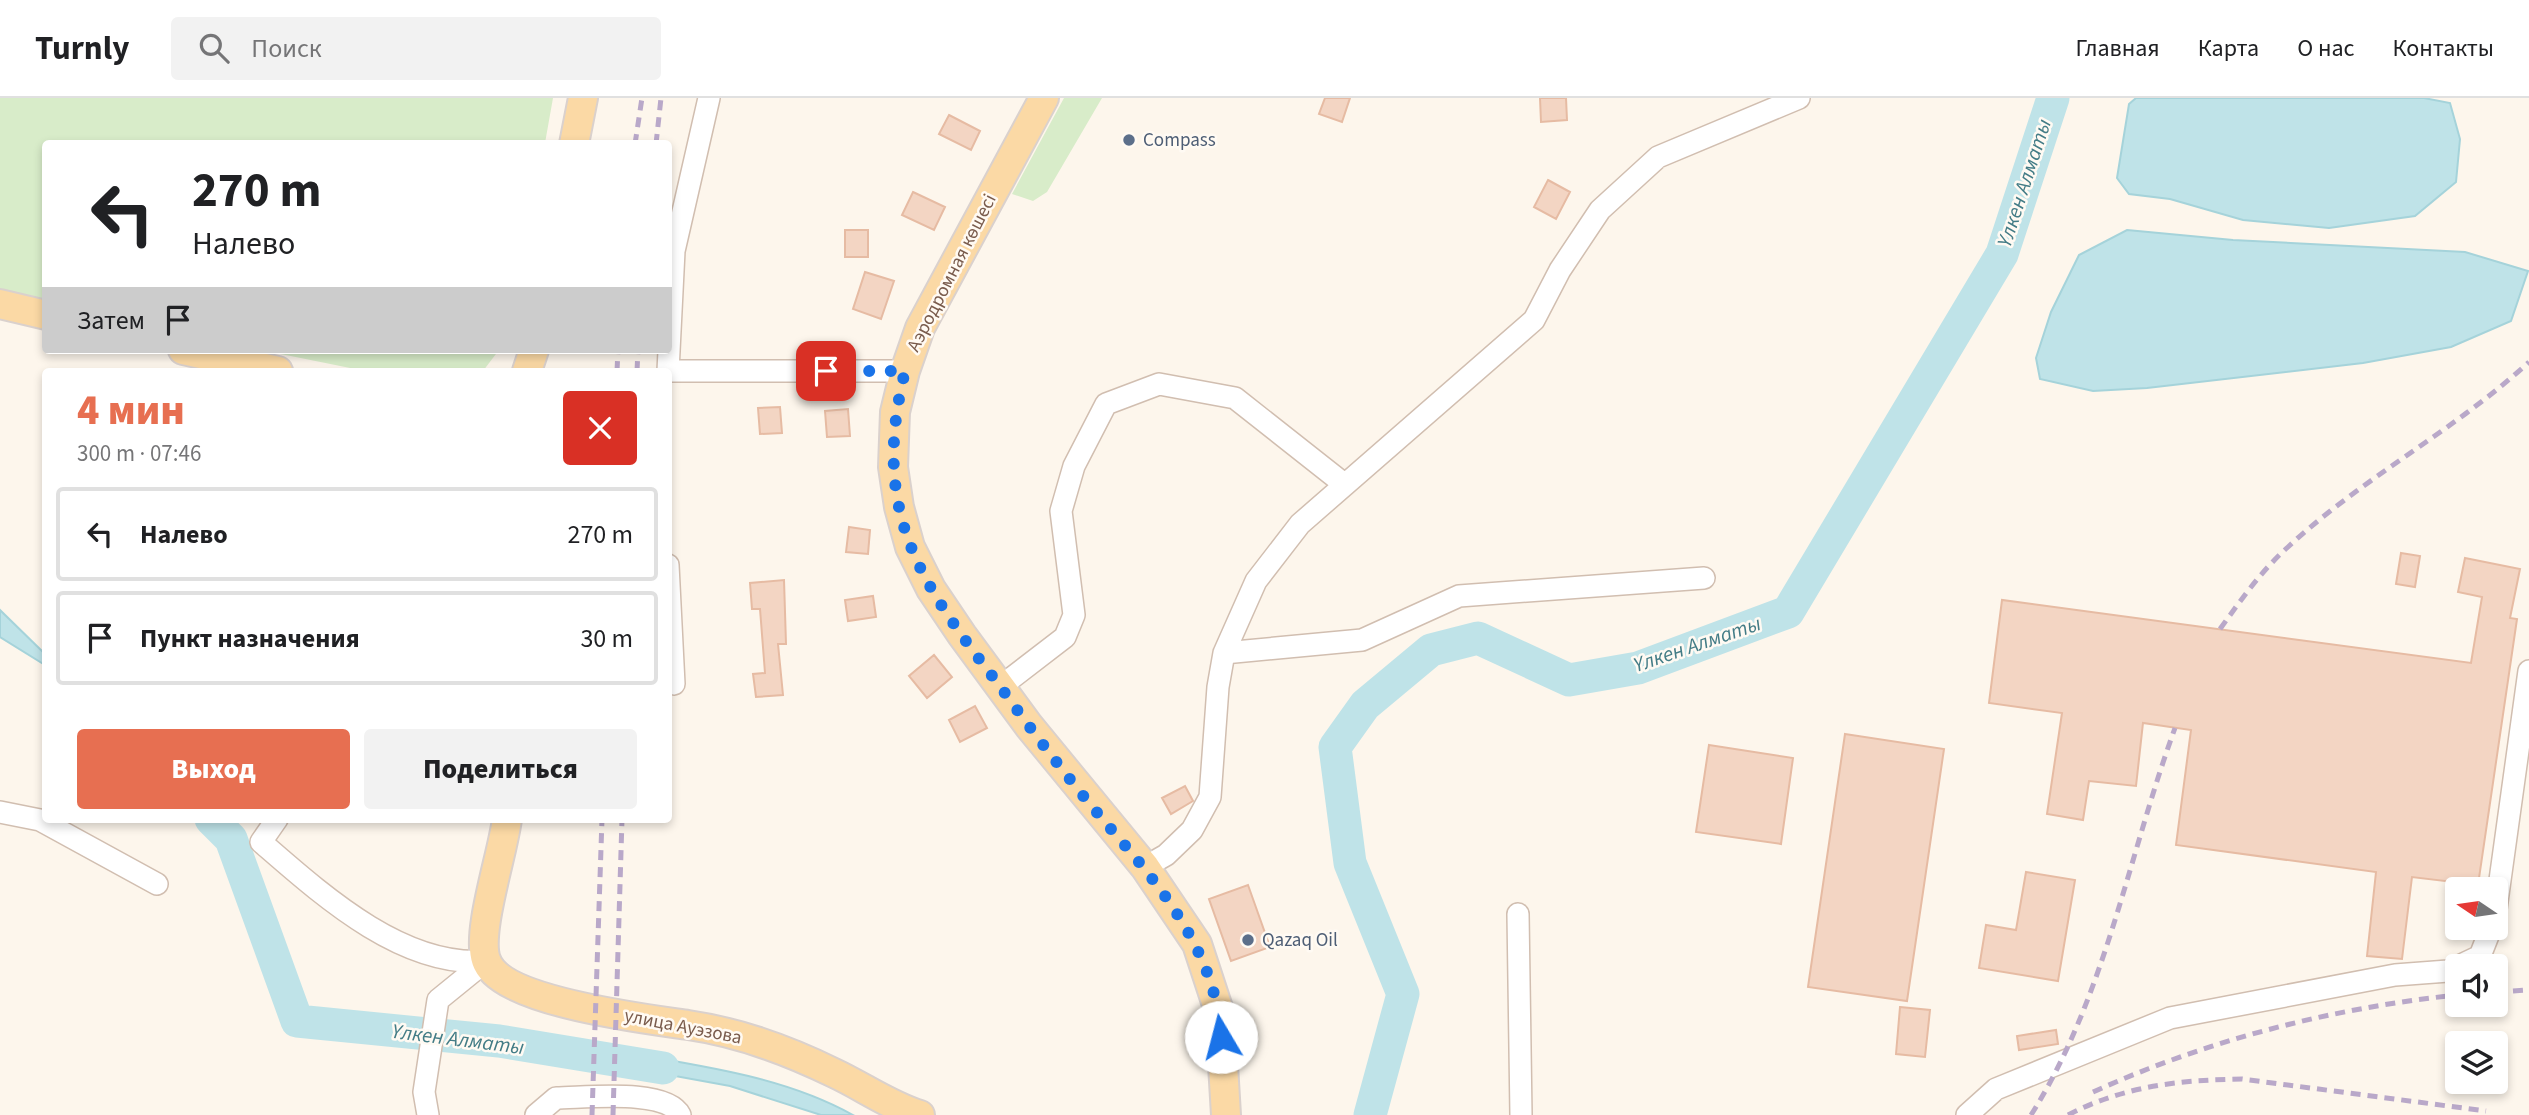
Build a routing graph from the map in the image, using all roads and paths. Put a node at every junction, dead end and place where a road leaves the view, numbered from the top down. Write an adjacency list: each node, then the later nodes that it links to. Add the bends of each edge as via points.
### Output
1 (583, 98): 5 (main road)
2 (709, 98): 6 (street, via 674,251)
3 (1044, 98): 12 (main road, Аэродромная көшесі, via 920,328)
4 (1799, 98): 13 (street, via 1658,157 1600,210 1534,320)
5 (575, 140)
6 (672, 291)
7 (0, 304): 8 (main road)
8 (42, 314)
9 (201, 354): 10 (main road)
10 (264, 368)
11 (672, 371): 12 (street)
12 (905, 371): 19 (main road, Аэродромная көшесі, via 895,412 893,467 910,547 931,589)
13 (1344, 484): 16 (street, via 1300,524 1256,581); 19 (street, via 1234,398 1159,384 1106,404 1074,466 1061,511 1074,615 1065,637)
14 (1704, 578): 16 (street, via 1459,596 1362,640)
15 (672, 644): 18 (street)
16 (1224, 653): 25 (street, via 1210,797 1192,830 1166,855)
17 (2529, 671): 26 (street)
18 (674, 684)
19 (1000, 687): 25 (main road, Аэродромная көшесі)
20 (0, 813): 21 (street)
21 (42, 821)
22 (45, 823): 27 (street)
23 (274, 823): 29 (street, via 261,842 328,899 381,932 443,960)
24 (506, 823): 29 (main road, via 484,931)
25 (1145, 867): 31 (main road, Аэродромная көшесі, via 1197,944 1220,1014)
26 (2500, 877)
27 (157, 884)
28 (1518, 914): 36 (street)
29 (486, 961): 32 (street, via 438,1000 424,1092); 35 (main road, улица Ауэзова, via 510,983 558,1002 749,1040 832,1071)
30 (2445, 971): 37 (street, via 2395,975 2170,1018 1996,1089)
31 (1218, 1113)
32 (428, 1115)
33 (536, 1115): 34 (street, via 556,1098 651,1098 676,1108)
34 (680, 1115)
35 (920, 1115)
36 (1521, 1115)
37 (1966, 1115)

